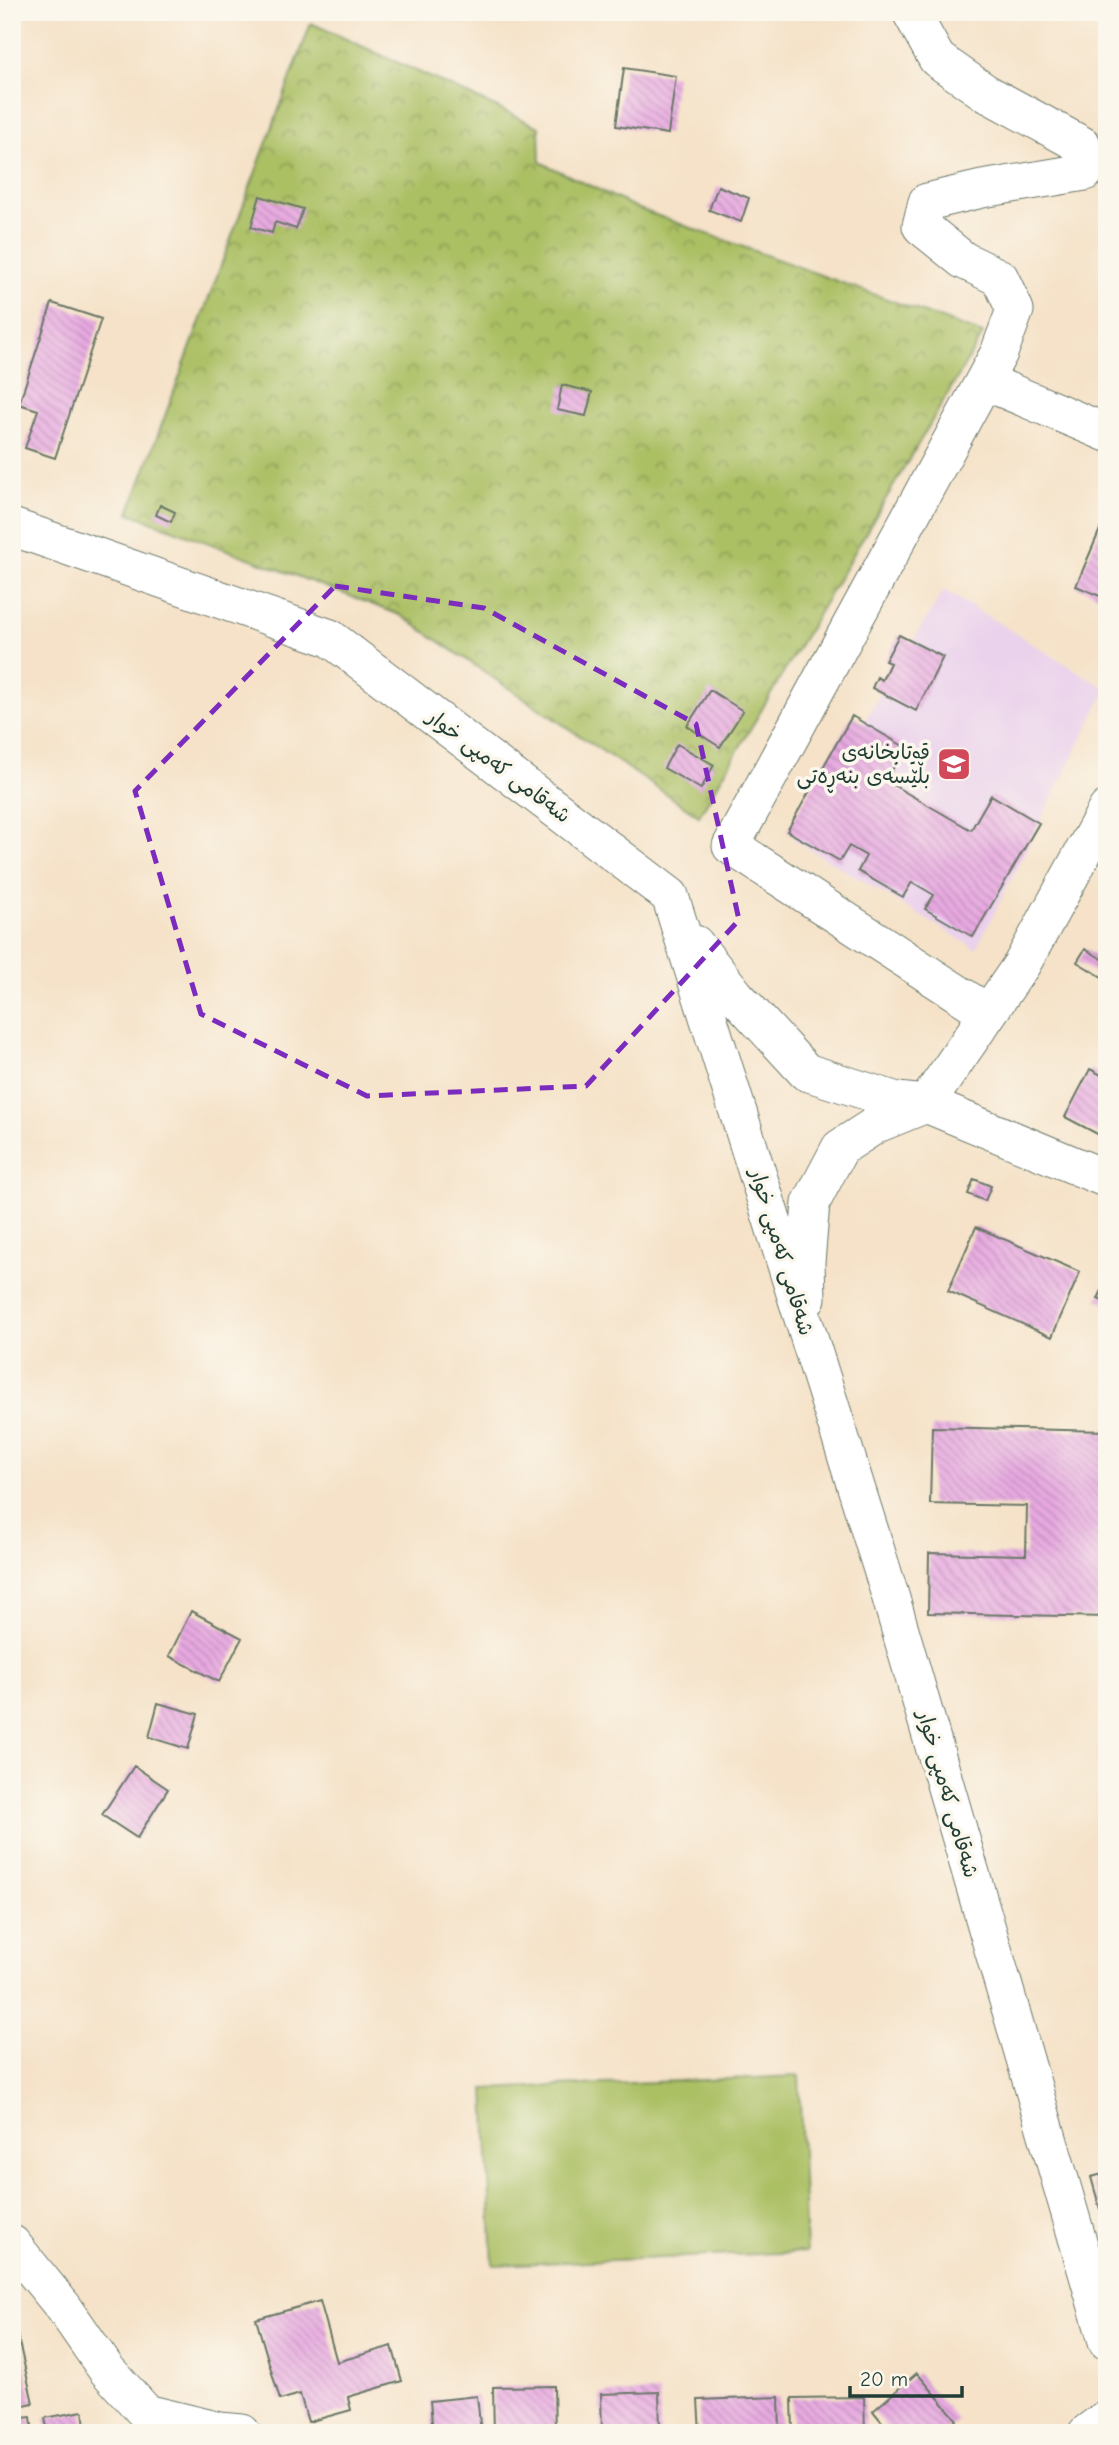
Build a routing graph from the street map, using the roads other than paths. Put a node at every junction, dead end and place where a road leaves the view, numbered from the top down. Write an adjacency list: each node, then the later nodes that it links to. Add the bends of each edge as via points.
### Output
1 (911, 12): 2 (street, via 937,59 986,93 1082,145 1085,172 927,202 921,226 963,260 1000,278 1015,310)
2 (991, 367): 3 (street); 8 (street, via 731,846)
3 (1107, 433)
4 (12, 527): 7 (street, شەقامی کەمپی خوار, via 330,638 670,896)
5 (1107, 809): 6 (street)
6 (1096, 834): 8 (street, via 1022,964)
7 (680, 924): 9 (street, via 736,996 806,1072 897,1101); 11 (street, شەقامی کەمپی خوار)
8 (988, 1013): 9 (street)
9 (926, 1104): 10 (street); 11 (street, via 877,1124 840,1148 811,1203 806,1262)
10 (1107, 1179)
11 (809, 1337): 13 (street, شەقامی کەمپی خوار, via 890,1595)
12 (12, 2244): 15 (street, via 106,2370 146,2413)
13 (1107, 2341)
14 (1107, 2418): 16 (street)
15 (242, 2433)
16 (1087, 2433)

